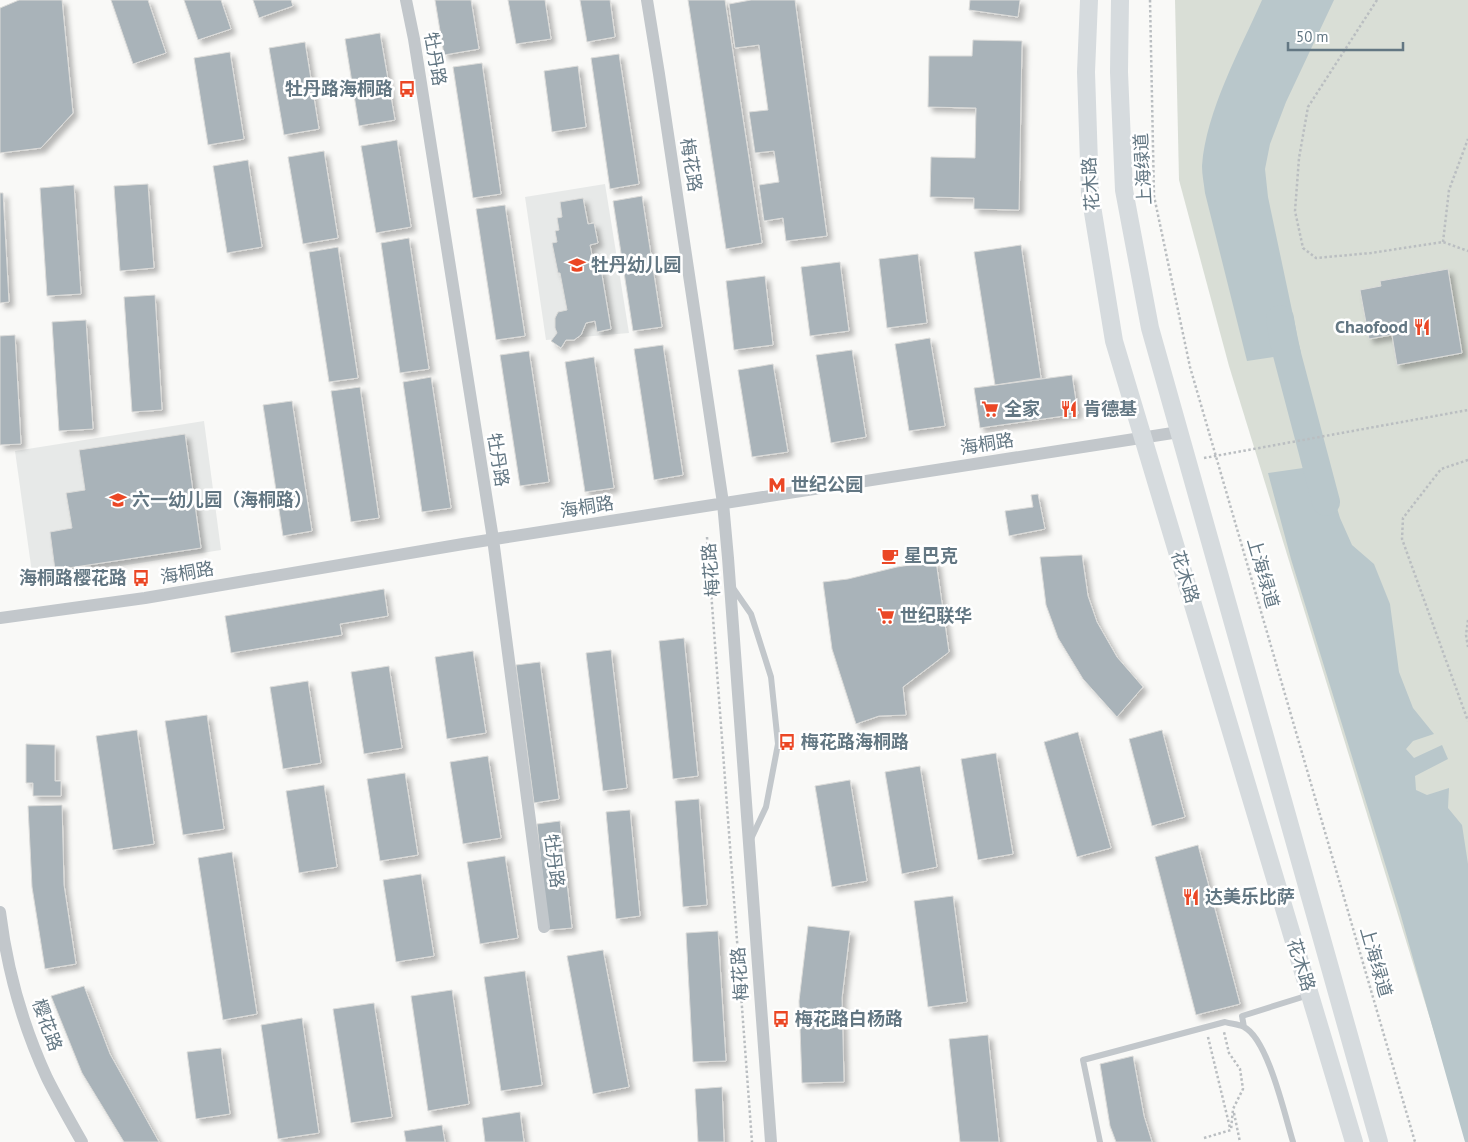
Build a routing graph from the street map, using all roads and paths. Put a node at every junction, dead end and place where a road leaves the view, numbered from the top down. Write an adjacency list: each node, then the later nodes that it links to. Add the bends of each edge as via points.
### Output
1 (406, 0): 18 (street, 牡丹路)
2 (647, 0): 16 (street, 梅花路)
3 (1089, 0): 12 (main road, 花木路, via 1086,72 1090,194 1114,341)
4 (1120, 0): 11 (main road, 花木路, via 1119,72 1124,190 1150,328)
5 (1150, 0): 13 (path, 上海绿道, via 1154,196 1190,367)
6 (1377, 0): 8 (path, via 1308,107 1299,158 1295,211 1303,248 1316,258)
7 (1468, 139): 8 (path, via 1449,190)
8 (1443, 242): 9 (path)
9 (1468, 251)
10 (1468, 410): 13 (path)
11 (1180, 432): 12 (street, 海桐路); 41 (main road, 花木路)
12 (1143, 438): 16 (street, 海桐路); 27 (main road, 花木路)
13 (1216, 456): 14 (path); 42 (path, 上海绿道)
14 (1198, 460)
15 (1468, 460): 23 (path, via 1441,469 1403,518 1402,539)
16 (723, 503): 18 (street, 海桐路); 19 (street, 梅花路)
17 (707, 538): 35 (path)
18 (493, 539): 20 (street, 海桐路, via 144,598); 26 (street, 牡丹路)
19 (730, 584): 24 (street, 梅花路); 24 (lane, via 751,614 771,677 778,744 766,807)
20 (0, 618)
21 (1468, 620): 22 (path)
22 (1468, 647)
23 (1468, 721)
24 (749, 842): 36 (street, 梅花路)
25 (0, 912): 34 (street, 樱花路, via 8,960 26,1020 47,1077)
26 (544, 926)
27 (1310, 995): 29 (lane, via 1242,1016); 40 (main road, 花木路)
28 (1222, 1023): 29 (lane); 30 (lane); 31 (path, via 1229,1053 1240,1069 1243,1089)
29 (1244, 1027): 39 (lane, via 1257,1039 1269,1064)
30 (1206, 1028): 32 (path); 37 (lane, via 1083,1060)
31 (1233, 1109): 32 (path); 38 (path)
32 (1231, 1130): 33 (path)
33 (1204, 1138)
34 (82, 1142)
35 (752, 1142)
36 (771, 1142)
37 (1100, 1142)
38 (1240, 1142)
39 (1293, 1142)
40 (1354, 1142)
41 (1379, 1142)
42 (1415, 1142)

